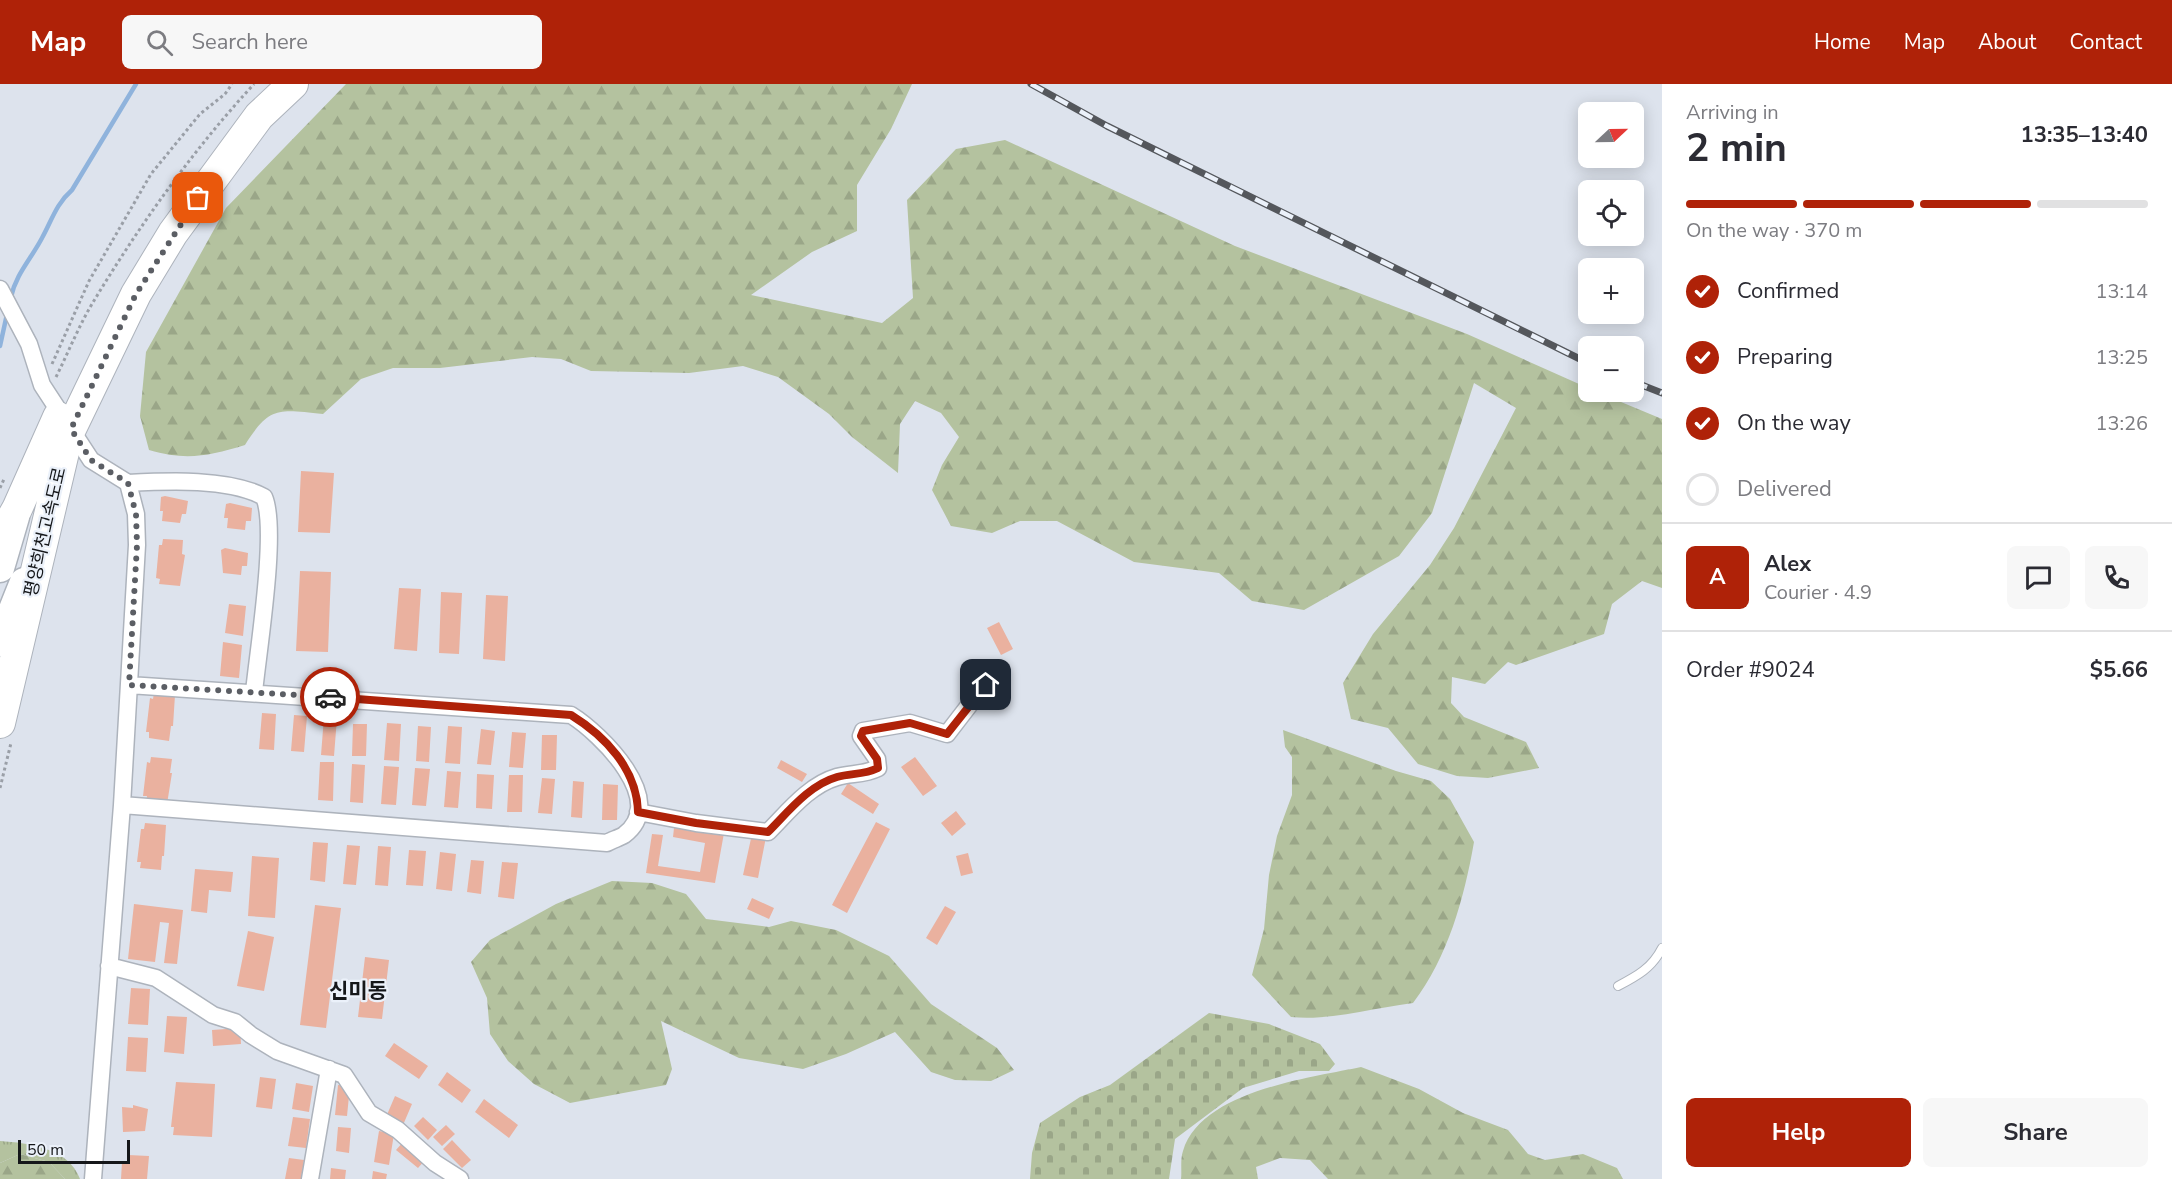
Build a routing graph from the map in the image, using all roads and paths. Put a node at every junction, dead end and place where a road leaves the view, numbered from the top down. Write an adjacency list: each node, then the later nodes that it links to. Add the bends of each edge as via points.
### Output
1 (232, 84): 7 (path, via 200,114 151,174 89,281)
2 (254, 84): 7 (path, via 210,132 94,300)
3 (268, 84): 7 (highway, 평양희천고속도로, via 232,120 157,230)
4 (293, 84): 7 (highway, 평양희천고속도로, via 259,116)
5 (0, 289): 6 (street)
6 (5, 306): 7 (street, via 29,344)
7 (55, 405): 9 (street, via 91,460); 10 (highway, 평양희천고속도로); 11 (highway, 평양희천고속도로)
8 (5, 477): 10 (path)
9 (128, 483): 16 (street, via 136,514 137,545); 17 (street, via 231,486 264,497 269,508 269,534)
10 (8, 498): 12 (highway, 평양희천고속도로); 13 (highway)
11 (45, 529): 14 (highway); 18 (highway, 평양희천고속도로)
12 (0, 539)
13 (0, 568)
14 (0, 642)
15 (994, 673): 21 (street, via 947,734 910,723 863,731 861,736 877,759 878,768 824,781 768,832)
16 (129, 685): 17 (street); 20 (street)
17 (254, 692): 21 (street, via 571,715 587,725 625,765 638,800)
18 (6, 732): 19 (path)
19 (0, 788)
20 (122, 805): 21 (street, via 607,843 624,835); 23 (street)
21 (638, 812)
22 (1662, 948): 24 (lane, via 1642,973)
23 (109, 966): 25 (street, via 156,978 213,1015 235,1022 277,1051); 26 (street)
24 (1618, 986)
25 (329, 1069): 27 (street); 28 (street, via 349,1080 369,1113 398,1130)
26 (93, 1179)
27 (310, 1179)
28 (460, 1179)

